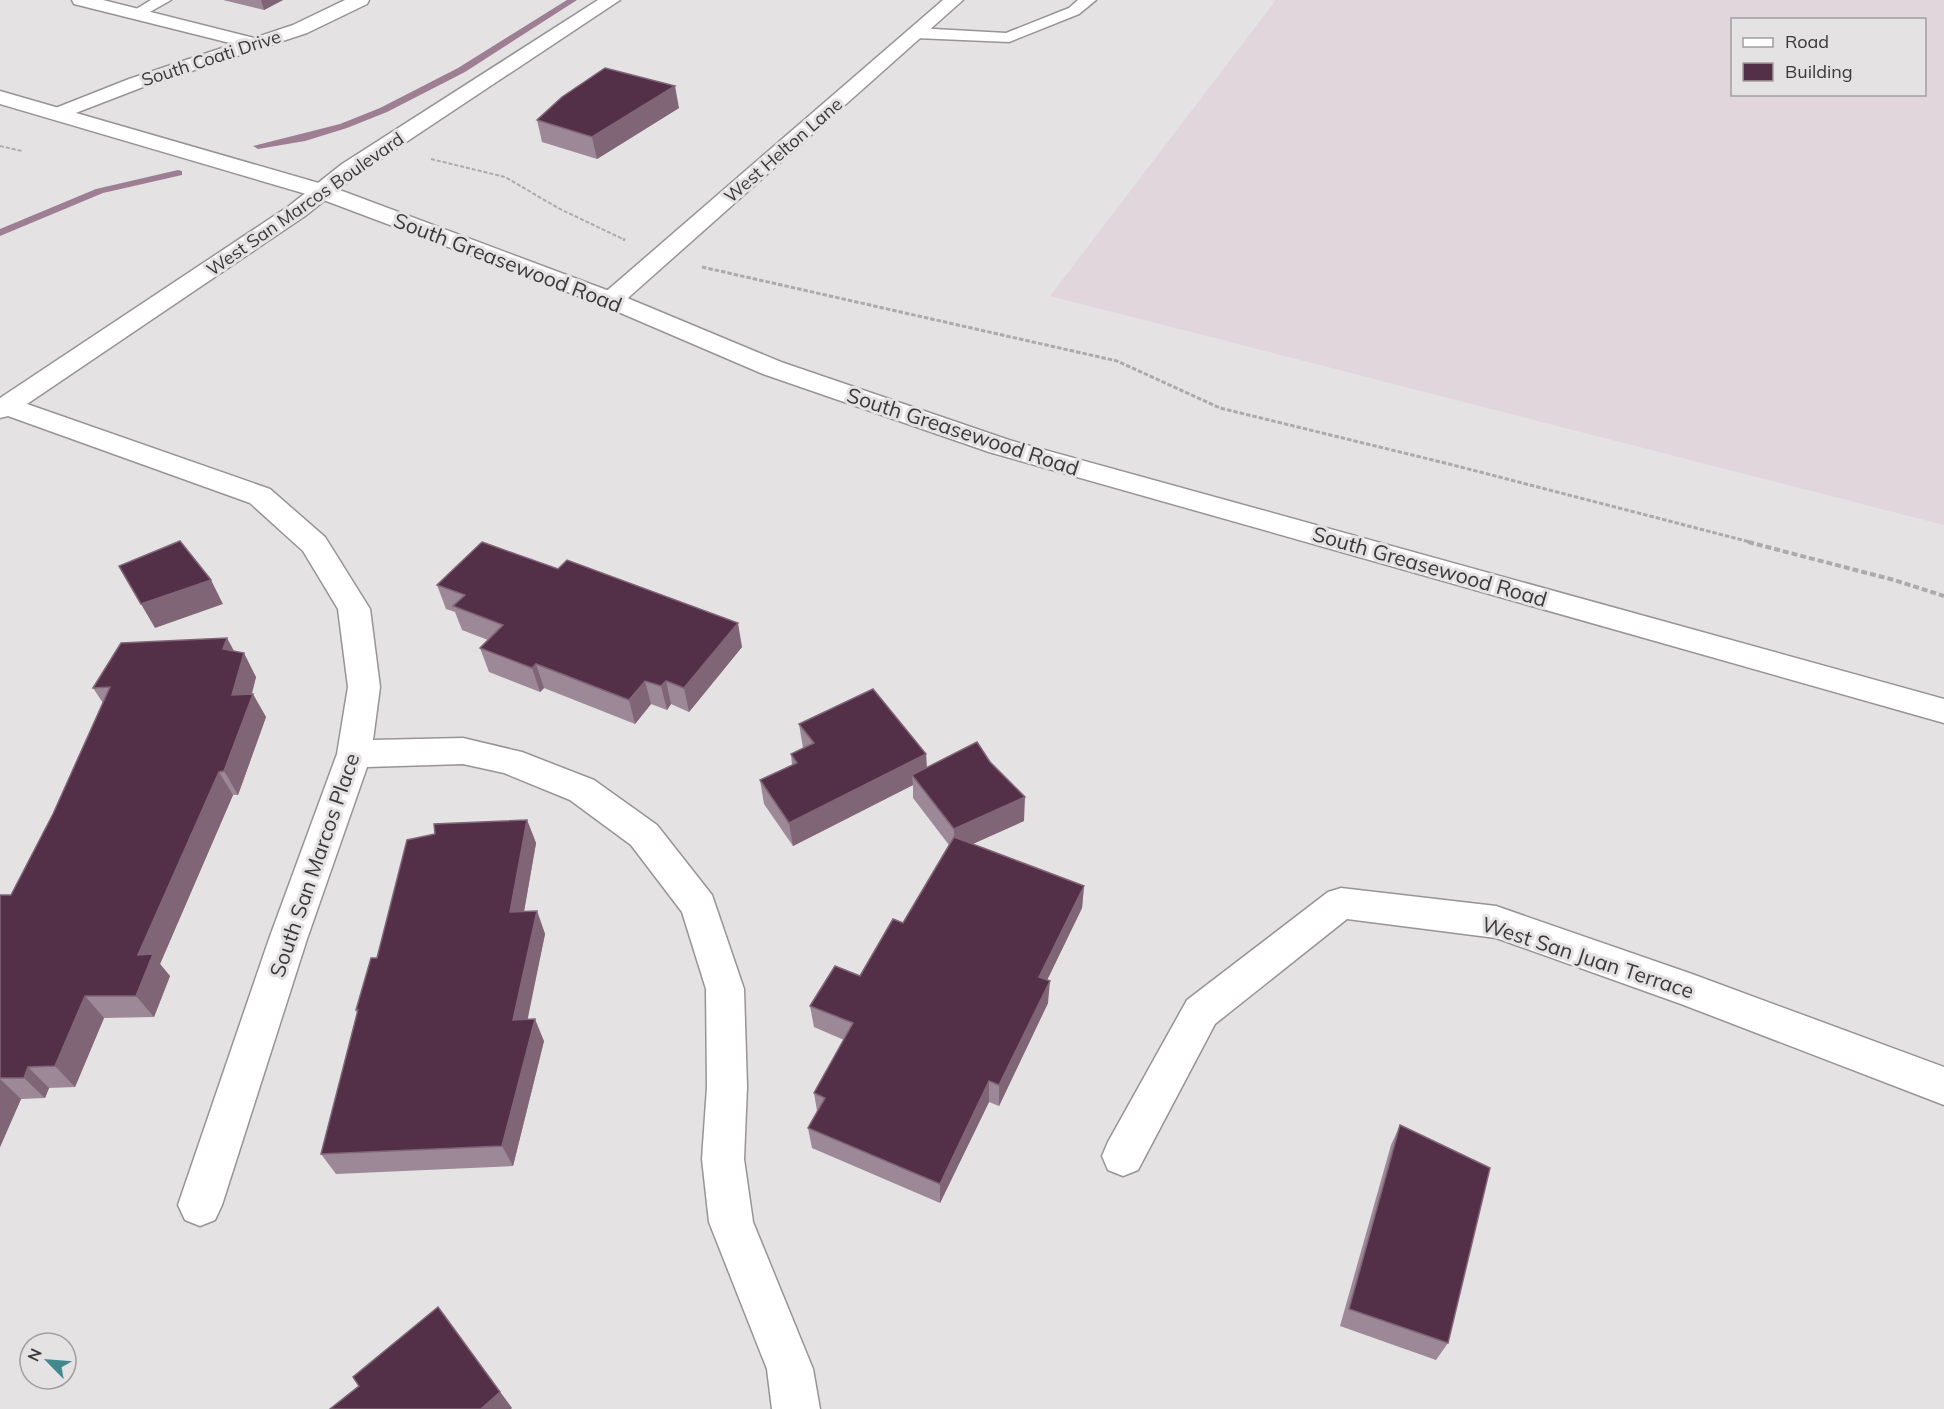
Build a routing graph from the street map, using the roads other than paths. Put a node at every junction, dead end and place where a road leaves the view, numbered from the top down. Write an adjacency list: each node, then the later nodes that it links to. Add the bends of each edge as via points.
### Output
1 (81, 0): 7 (street)
2 (163, 0): 7 (lane)
3 (360, 0): 9 (street, South Coati Drive, via 300,29)
4 (611, 0): 12 (street, West San Marcos Boulevard)
5 (954, 0): 8 (street, West Helton Lane)
6 (1088, 0): 8 (lane, via 1074,11 1009,37)
7 (136, 14): 9 (street)
8 (916, 33): 13 (street, West Helton Lane)
9 (255, 44): 11 (street, South Coati Drive)
10 (0, 97): 11 (street, South Greasewood Road)
11 (60, 113): 12 (street, South Greasewood Road)
12 (321, 191): 13 (street, South Greasewood Road); 14 (street, West San Marcos Boulevard)
13 (611, 300): 15 (street, South Greasewood Road, via 772,368 999,446)
14 (3, 408): 16 (street, South San Marcos Place, via 261,496 314,544 354,609 364,687)
15 (1944, 711)
16 (354, 754): 19 (street, South San Marcos Place); 20 (street, via 463,751 510,762 582,790 644,835 699,906 725,989 727,1087 723,1159 731,1222 789,1370)
17 (1944, 1086): 18 (street, West San Juan Terrace, via 1496,922 1341,903 1201,1012)
18 (1123, 1156)
19 (200, 1205)
20 (796, 1409)

